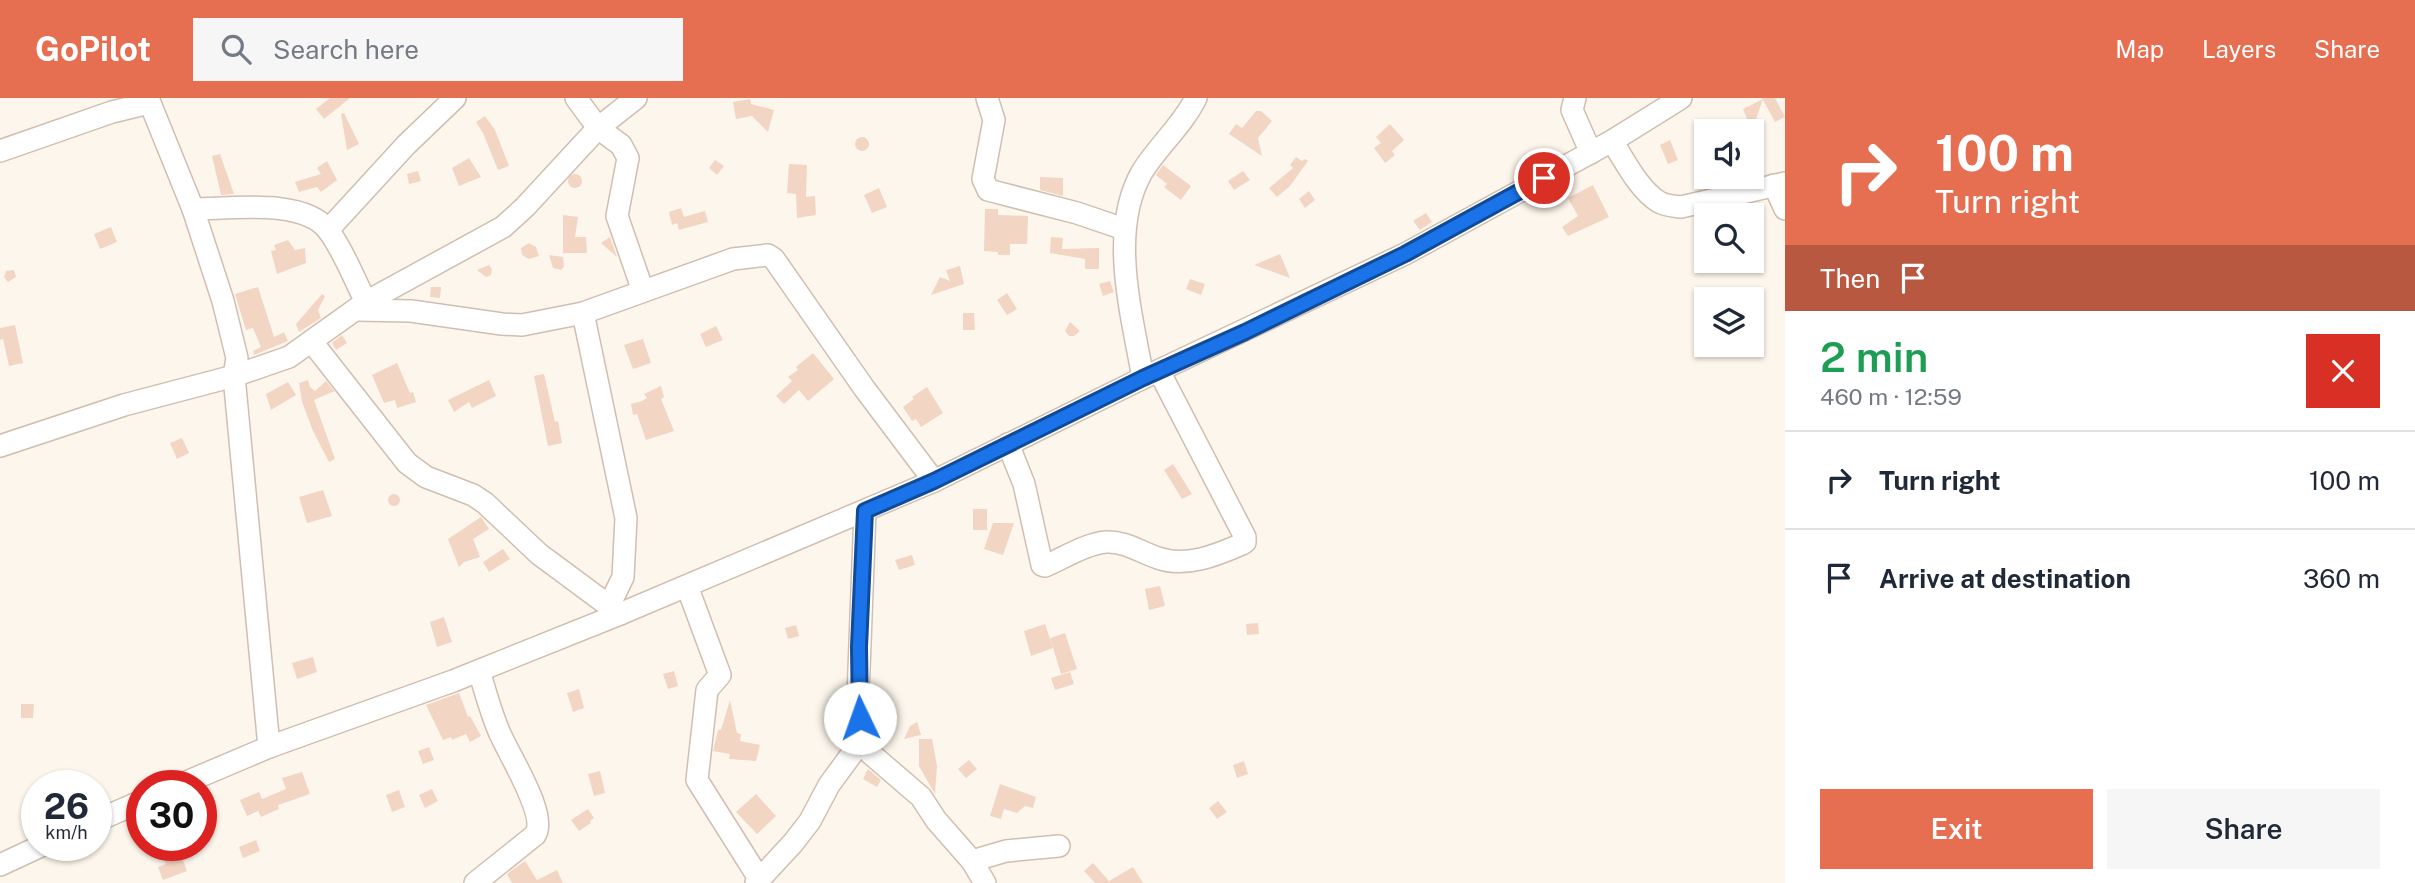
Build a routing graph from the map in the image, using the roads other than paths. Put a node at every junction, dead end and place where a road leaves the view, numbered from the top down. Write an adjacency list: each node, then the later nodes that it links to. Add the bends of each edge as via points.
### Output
1 (455, 98): 17 (street)
2 (576, 98): 9 (street)
3 (636, 98): 9 (street)
4 (987, 98): 16 (street, via 994,120 983,180 988,190)
5 (1196, 98): 16 (street, via 1142,172)
6 (1681, 98): 10 (street)
7 (149, 100): 11 (street); 14 (street)
8 (1570, 102): 12 (street)
9 (598, 128): 18 (street, via 621,145 628,158 617,216); 19 (street, via 503,227)
10 (1612, 141): 12 (street); 13 (street, via 1641,184 1667,205 1681,207)
11 (0, 150)
12 (1591, 152): 22 (street, via 1405,254)
13 (1779, 184): 15 (street)
14 (193, 209): 17 (street, via 281,209 308,215); 23 (street, via 227,314 237,358)
15 (1785, 209)
16 (1124, 229): 22 (street, via 1125,262)
17 (328, 230): 19 (street)
18 (643, 291): 20 (street); 26 (street, via 733,259 768,255)
19 (361, 306): 20 (street, via 522,325); 21 (street)
20 (583, 313): 29 (street, via 626,518 623,577)
21 (312, 342): 23 (street, via 272,365); 29 (street, via 407,463 426,477 485,503 540,554)
22 (1151, 374): 24 (street); 24 (street, via 1245,537 1242,544 1214,556 1176,561 1122,543 1104,542 1042,565 1024,484)
23 (234, 376): 25 (street, via 124,405); 32 (street)
24 (1008, 444): 26 (street)
25 (0, 446)
26 (934, 481): 27 (street)
27 (865, 511): 28 (street); 31 (street, via 858,696)
28 (687, 586): 29 (street); 38 (street, via 720,675 707,690 697,780)
29 (614, 610): 30 (street)
30 (478, 671): 32 (street); 39 (street, via 498,730 528,789 538,830)
31 (862, 740): 36 (street, via 871,754 921,797); 38 (street, via 810,821)
32 (269, 747): 33 (street)
33 (215, 770)
34 (1059, 846): 36 (street, via 1006,851)
35 (21, 855): 37 (street)
36 (972, 861): 40 (street)
37 (0, 865)
38 (758, 881)
39 (475, 883)
40 (985, 883)

